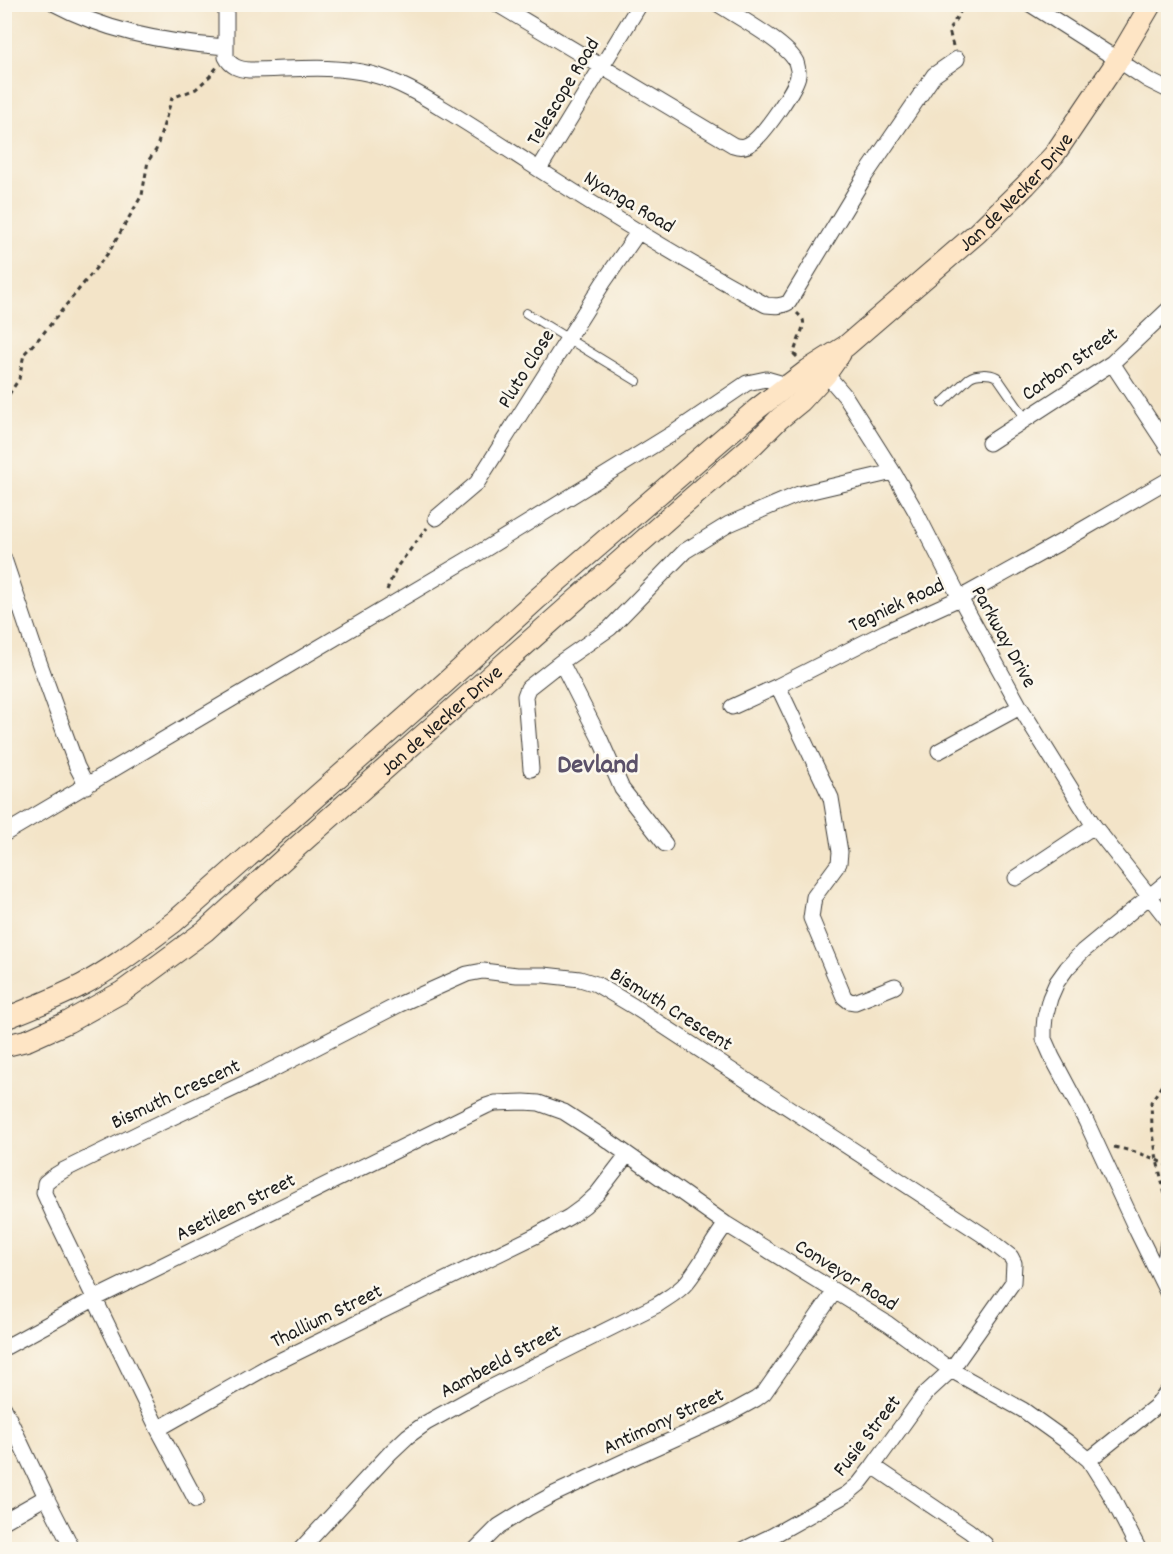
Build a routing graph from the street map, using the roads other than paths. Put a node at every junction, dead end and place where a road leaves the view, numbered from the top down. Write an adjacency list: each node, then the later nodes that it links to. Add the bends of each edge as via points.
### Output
1 (55, 4): 8 (street, via 81,17 150,39)
2 (226, 4): 8 (street)
3 (497, 4): 11 (street)
4 (640, 4): 11 (street, Telescope Road)
5 (718, 4): 11 (street, via 786,50 798,68 791,91 751,143 733,145)
6 (1030, 4): 10 (street)
7 (1151, 4): 10 (main road, Jan de Necker Drive)
8 (226, 52): 13 (street, Nyanga Road, via 230,63 241,69 349,70 395,82)
9 (957, 59): 14 (street, Nyanga Road, via 934,75 865,176 789,302 779,306 766,304)
10 (1118, 60): 12 (street); 19 (main road, Jan de Necker Drive, via 1054,155 1026,185 977,233)
11 (602, 66): 13 (street, Telescope Road)
12 (1168, 90)
13 (539, 169): 14 (street, Nyanga Road)
14 (639, 231): 17 (street, Pluto Close)
15 (1168, 310): 18 (street, Carbon Street)
16 (526, 313): 17 (lane)
17 (568, 339): 20 (lane); 28 (street, Pluto Close, via 477,483)
18 (1113, 363): 23 (street, Carbon Street); 25 (street)
19 (817, 370): 21 (main road, Jan de Necker Drive); 26 (street, Parkway Drive, via 845,396); 47 (main road, Jan de Necker Drive, via 801,401 205,931 122,992 68,1022)
20 (637, 381)
21 (787, 385): 37 (street, via 766,378 747,383 487,548); 46 (main road, Jan de Necker Drive, via 537,599 174,922 83,984)
22 (942, 403): 23 (lane, via 973,375 991,375 997,377)
23 (1026, 419): 24 (street, Carbon Street)
24 (989, 443)
25 (1168, 448)
26 (893, 472): 30 (street, Parkway Drive); 31 (street, via 799,494 729,524 685,551 610,628)
27 (1168, 480): 30 (street, Tegniek Road)
28 (436, 518)
29 (4, 559): 37 (street, via 57,713)
30 (960, 598): 32 (street, Tegniek Road); 34 (street, Parkway Drive)
31 (561, 662): 36 (street, via 528,688 525,696); 40 (street, via 622,789)
32 (778, 686): 33 (street, Tegniek Road); 45 (street, via 831,798 840,852 839,863 814,897 811,918 844,997 855,1002)
33 (732, 707)
34 (1020, 707): 35 (street); 38 (street, Parkway Drive)
35 (939, 751)
36 (531, 770)
37 (87, 786): 39 (street)
38 (1095, 826): 41 (street); 43 (street, Parkway Drive)
39 (4, 834)
40 (665, 844)
41 (1016, 878)
42 (1168, 881): 43 (street)
43 (1150, 897): 44 (street, Parkway Drive); 52 (street, via 1067,968 1046,1008 1044,1039)
44 (1168, 920)
45 (895, 987)
46 (4, 1018)
47 (4, 1046)
48 (486, 1106): 49 (street, Conveyor Road, via 524,1102 564,1112); 54 (street, Asetileen Street)
49 (627, 1155): 50 (street, Conveyor Road); 59 (street, Thallium Street, via 597,1194 569,1217 269,1366)
50 (726, 1224): 53 (street, Conveyor Road); 66 (street, Aambeeld Street, via 687,1282 657,1305 486,1390 408,1436)
51 (1168, 1242): 52 (street)
52 (1165, 1286)
53 (835, 1291): 56 (street, Conveyor Road); 67 (street, Antimony Street, via 756,1399 545,1499 499,1526)
54 (94, 1299): 55 (street, Asetileen Street); 56 (street, Bismuth Crescent, via 45,1196 45,1184 51,1178 467,974 483,971 559,976 596,984 633,1006 1011,1257 1013,1282); 59 (street)
55 (4, 1348)
56 (951, 1370): 60 (street, Conveyor Road, via 1023,1410); 61 (street, Fusie Street, via 924,1395)
57 (1168, 1391): 60 (street, via 1155,1407)
58 (4, 1408): 62 (street)
59 (158, 1429): 63 (street)
60 (1089, 1460): 70 (street, Conveyor Road)
61 (873, 1466): 68 (street, Fusie Street, via 847,1494); 69 (street, via 969,1531)
62 (46, 1497): 64 (street); 65 (street)
63 (196, 1500)
64 (4, 1521)
65 (73, 1550)
66 (300, 1550)
67 (475, 1550)
68 (743, 1550)
69 (988, 1550)
70 (1139, 1550)

